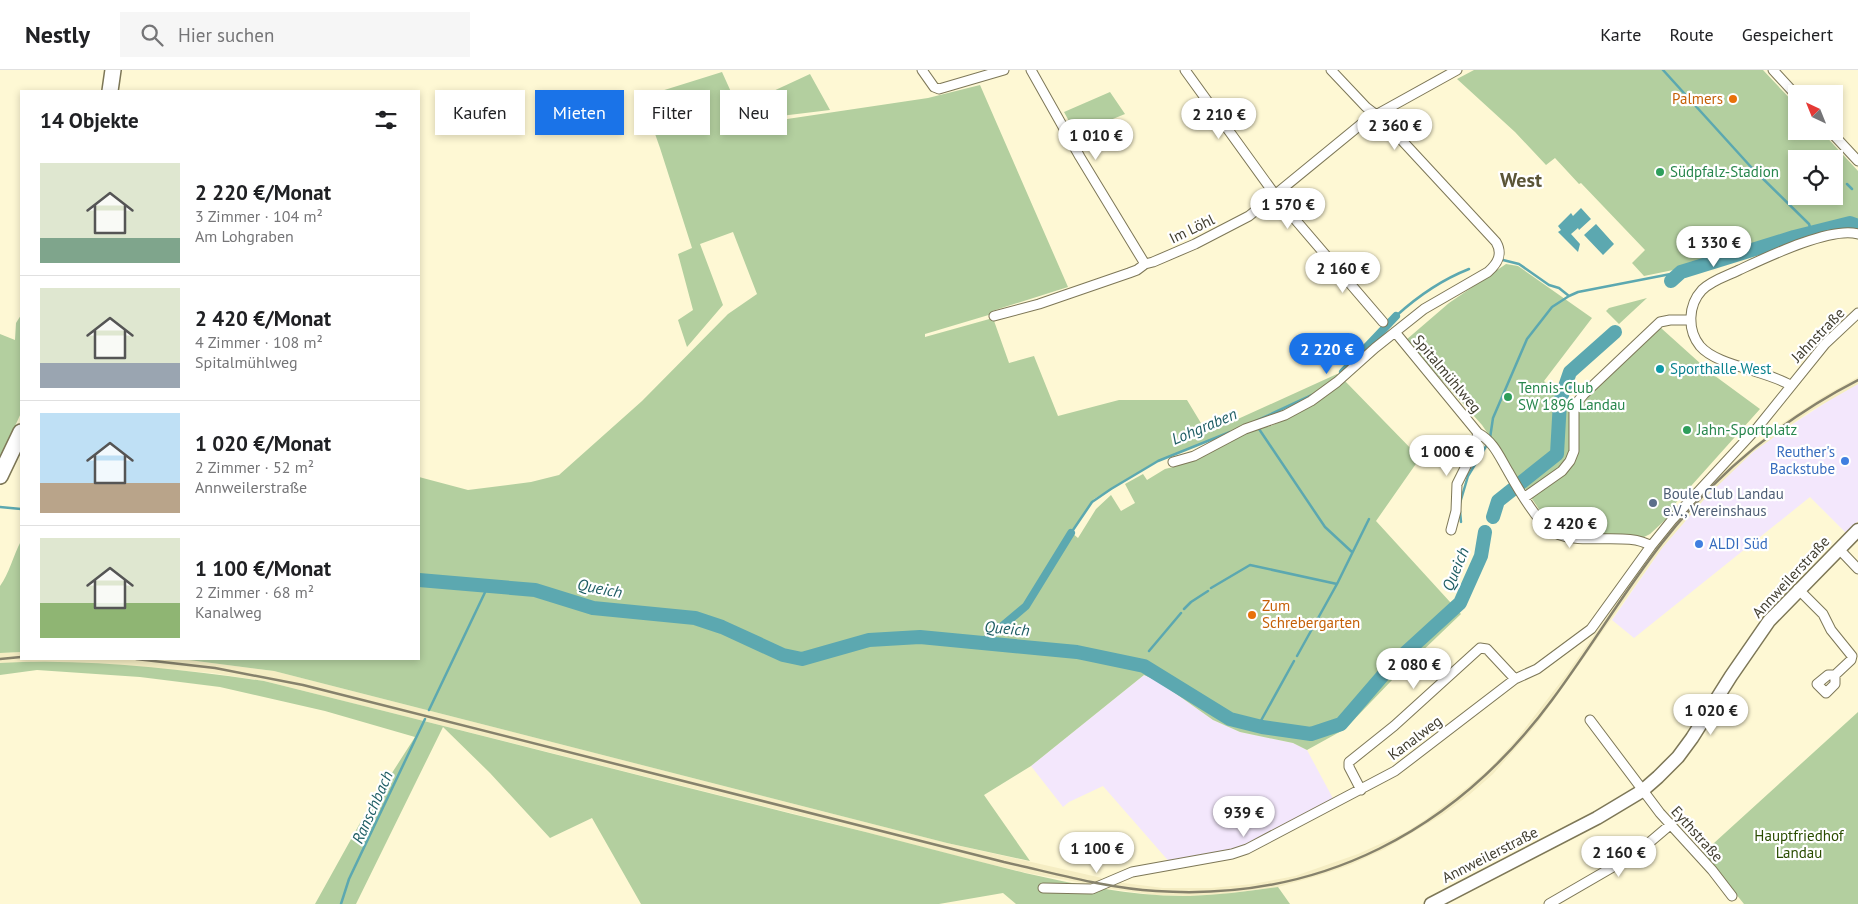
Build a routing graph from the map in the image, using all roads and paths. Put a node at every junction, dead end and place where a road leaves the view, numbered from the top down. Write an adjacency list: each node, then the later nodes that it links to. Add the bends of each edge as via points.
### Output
1 (113, 70): 10 (highway)
2 (922, 70): 3 (street, via 937,89)
3 (1004, 70)
4 (1031, 70): 16 (street)
5 (1185, 70): 14 (street)
6 (1331, 70): 11 (street)
7 (1457, 70): 11 (street, Im Löhl)
8 (1773, 70): 9 (street)
9 (1788, 86)
10 (110, 90)
11 (1375, 115): 14 (street, Im Löhl); 21 (street, via 1496,242 1500,252 1495,266 1488,272 1435,302)
12 (1838, 140): 13 (street)
13 (1858, 161)
14 (1276, 195): 16 (street, Im Löhl, via 1249,216 1195,244); 20 (street)
15 (1858, 234): 19 (street, via 1852,232 1804,243 1713,282 1701,291)
16 (1145, 264): 18 (street, Im Löhl, via 1137,270 1079,291)
17 (1858, 313): 22 (street, Jahnstraße, via 1825,344)
18 (994, 316)
19 (1690, 320): 22 (street, via 1694,336 1707,353); 28 (street, via 1660,322 1584,394 1574,406 1574,451 1566,466)
20 (1383, 322)
21 (1395, 332): 24 (street, Spitalmühlweg); 26 (street, via 1322,394 1293,411 1245,429 1194,456)
22 (1790, 385): 23 (street, Jahnstraße)
23 (1779, 400): 31 (street, Kanalweg)
24 (1478, 433): 28 (street, Spitalmühlweg, via 1495,448); 29 (street, Spitalmühlweg, via 1473,452 1457,484 1456,511)
25 (20, 434): 27 (highway)
26 (1173, 462)
27 (0, 476)
28 (1523, 495): 31 (street, Spitalmühlweg, via 1546,526 1558,535 1636,540)
29 (1451, 530)
30 (1858, 530): 32 (street, Annweilerstraße)
31 (1651, 546): 36 (street, Kanalweg, via 1586,634)
32 (1839, 549): 33 (street); 34 (street, Annweilerstraße)
33 (1858, 569)
34 (1798, 589): 35 (street, via 1823,614 1831,630 1852,656); 39 (street, Annweilerstraße, via 1757,637 1688,745)
35 (1835, 675)
36 (1515, 679): 38 (street, Kanalweg, via 1395,771); 38 (street, via 1487,650 1480,648 1349,762)
37 (1590, 720): 39 (street)
38 (1361, 790): 41 (street, Kanalweg, via 1239,852 1132,872 1092,890)
39 (1642, 791): 40 (street, Eythstraße); 43 (street, Annweilerstraße, via 1597,818)
40 (1670, 825): 42 (street, Eythstraße); 44 (street, via 1637,854)
41 (1043, 888)
42 (1732, 896)
43 (1431, 904)
44 (1549, 904)

